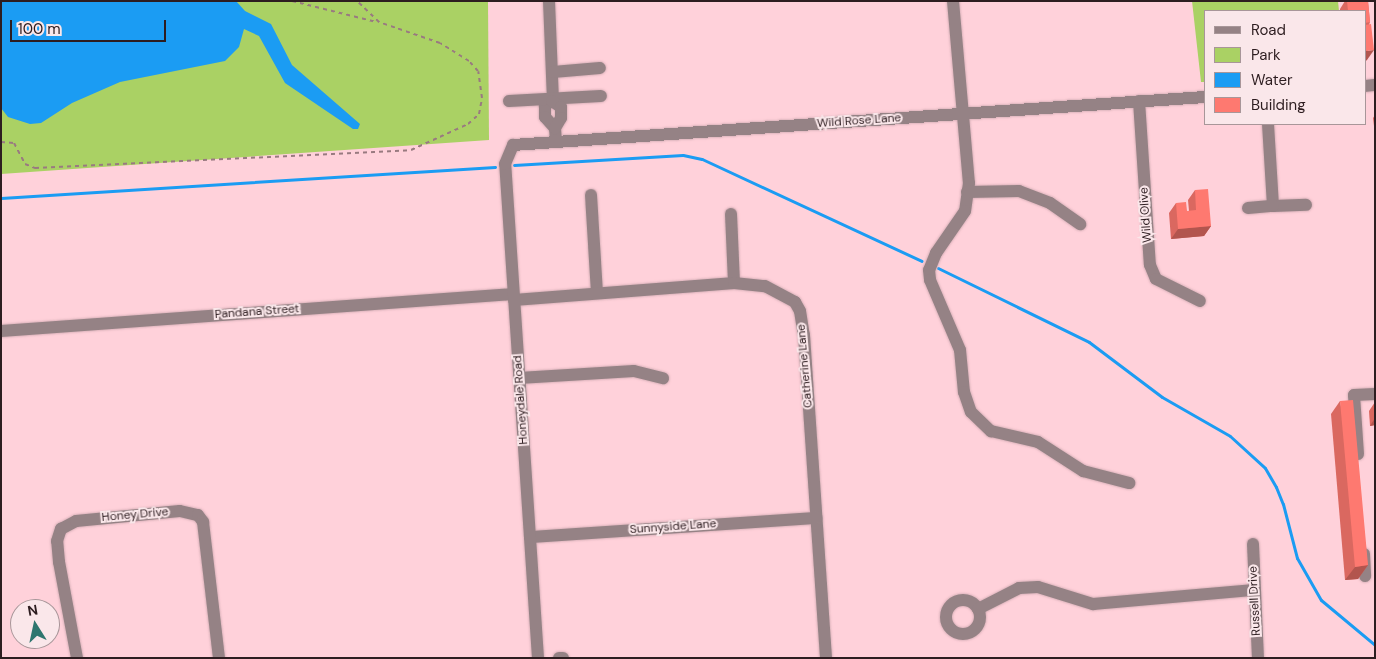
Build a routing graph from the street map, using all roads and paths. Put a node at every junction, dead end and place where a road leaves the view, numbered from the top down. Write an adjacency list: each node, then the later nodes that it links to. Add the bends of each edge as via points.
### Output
1 (292, 1): 5 (path)
2 (357, 1): 5 (path)
3 (549, 1): 7 (street)
4 (953, 1): 13 (street)
5 (379, 22): 15 (path, via 440,43 469,61 478,71 482,98 479,114 468,124 411,150 35,168 25,164 14,143)
6 (600, 68): 7 (street)
7 (553, 72): 10 (street)
8 (601, 96): 10 (street)
9 (1204, 97): 12 (street, Wild Rose Lane)
10 (552, 100): 11 (street); 16 (street, via 561,107 561,118 555,128)
11 (509, 101)
12 (1139, 101): 13 (street, Wild Rose Lane); 28 (street, Wild Olive, via 1150,265 1156,279)
13 (962, 114): 16 (street, Wild Rose Lane); 18 (street)
14 (1268, 125): 21 (street)
15 (1, 142)
16 (556, 142): 17 (street, Wild Rose Lane)
17 (512, 144): 27 (street, Honeydale Road, via 504,164)
18 (967, 192): 24 (street, via 1019,191 1050,203); 34 (street, via 960,220 936,253 929,270 930,280 960,350 964,392 971,412 991,431 1038,442 1083,471)
19 (591, 195): 26 (street)
20 (1306, 205): 21 (street)
21 (1273, 206): 22 (street)
22 (1248, 208)
23 (731, 214): 25 (street)
24 (1080, 224)
25 (734, 283): 26 (street, Catherine Lane); 35 (street, Catherine Lane, via 776,290 795,302 800,311)
26 (597, 293): 27 (street, Catherine Lane)
27 (514, 297): 29 (street, Pandana Street); 30 (street, Honeydale Road)
28 (1200, 301)
29 (1, 331)
30 (519, 378): 31 (street, via 634,371); 36 (street, Honeydale Road)
31 (663, 378)
32 (1375, 394): 33 (street, via 1354,396)
33 (1359, 472)
34 (1129, 483)
35 (816, 518): 36 (street, Sunnyside Lane); 45 (street, Catherine Lane)
36 (530, 537): 44 (street, Honeydale Road)
37 (1363, 538): 39 (street)
38 (1253, 544): 40 (street, Russell Drive)
39 (1365, 576)
40 (1254, 590): 41 (street, via 1093,604 1038,587 1018,588); 46 (street, Russell Drive)
41 (978, 609)
42 (77, 658): 43 (street, Honey Drive, via 59,562 57,541 61,529 76,521 180,511 198,515 204,522)
43 (219, 658)
44 (538, 658)
45 (823, 658)
46 (1258, 658)

